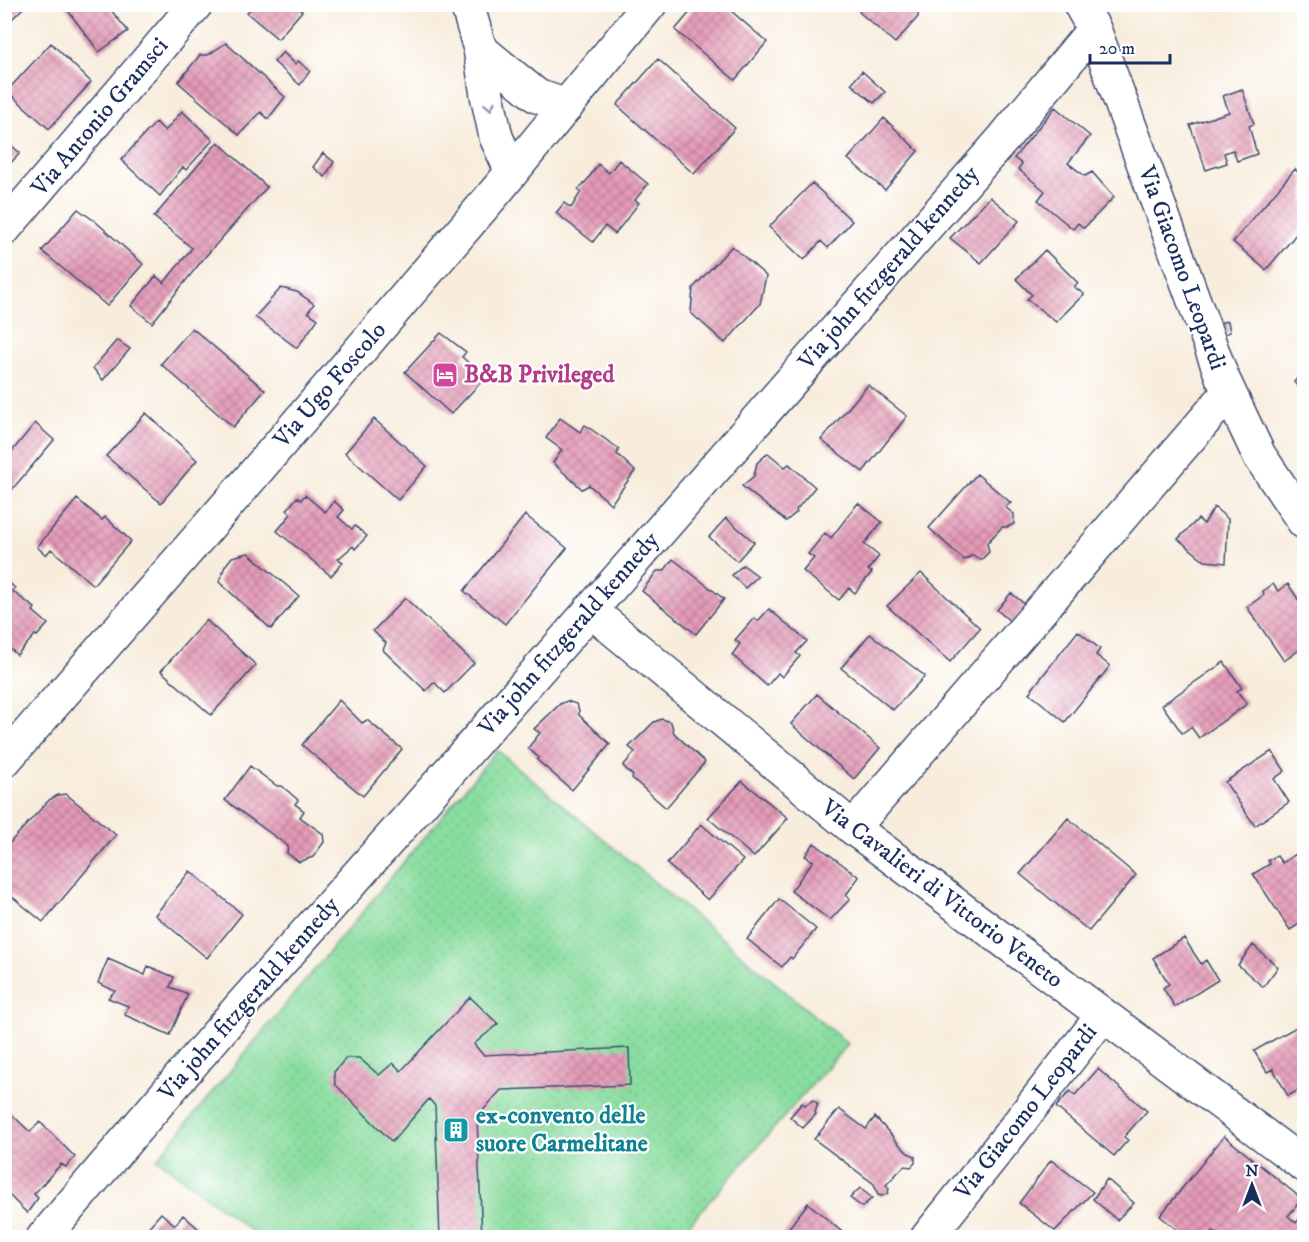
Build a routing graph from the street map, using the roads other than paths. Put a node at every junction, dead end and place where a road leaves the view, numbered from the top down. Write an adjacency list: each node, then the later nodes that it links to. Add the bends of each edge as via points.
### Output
1 (196, 4): 8 (street, Via Antonio Gramsci)
2 (467, 4): 5 (street)
3 (650, 4): 6 (street, Via Ugo Foscolo)
4 (1087, 16): 9 (street, Via Giacomo Leopardi); 11 (street, Via john fitzgerald kennedy, via 1003,139)
5 (480, 49): 6 (street, via 537,96); 7 (street, one-way to 7, via 496,137)
6 (567, 106): 7 (street, Via Ugo Foscolo)
7 (512, 172): 12 (street, Via Ugo Foscolo)
8 (4, 229)
9 (1229, 392): 10 (street, Via Giacomo Leopardi, via 1259,455); 13 (street)
10 (1305, 522)
11 (590, 610): 13 (street, Via Cavalieri di Vittorio Veneto); 16 (street, Via john fitzgerald kennedy, via 241,1006)
12 (4, 761)
13 (853, 828): 14 (street, Via Cavalieri di Vittorio Veneto)
14 (1102, 1015): 15 (street, Via Cavalieri di Vittorio Veneto); 17 (street, Via Giacomo Leopardi)
15 (1305, 1165)
16 (43, 1238)
17 (927, 1238)

